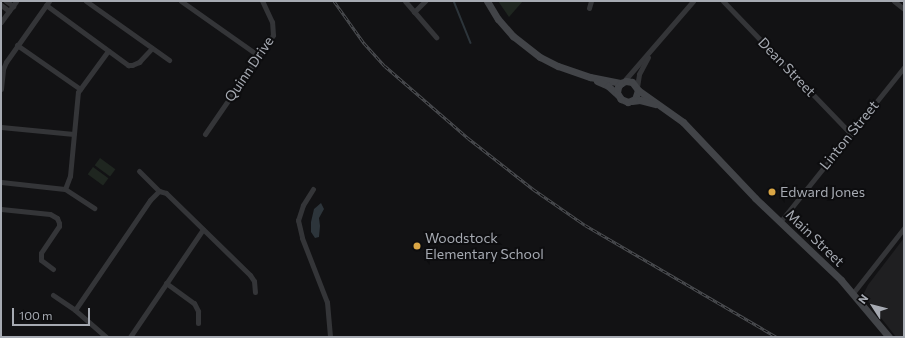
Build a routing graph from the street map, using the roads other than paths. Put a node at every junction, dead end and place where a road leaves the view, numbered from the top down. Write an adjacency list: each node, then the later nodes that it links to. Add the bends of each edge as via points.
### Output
1 (6, 1): 12 (street)
2 (86, 1): 23 (street)
3 (181, 1): 25 (street)
4 (262, 1): 25 (street, Quinn Drive, via 274,30)
5 (405, 1): 18 (street)
6 (425, 1): 18 (street)
7 (487, 1): 28 (main road, Main Street, via 506,28 522,44 548,61)
8 (591, 1): 15 (street)
9 (693, 1): 22 (street)
10 (723, 1): 39 (street, Dean Street)
11 (894, 1): 16 (street)
12 (14, 3): 17 (street)
13 (47, 3): 21 (street); 24 (street)
14 (1, 5): 17 (street)
15 (589, 8)
16 (904, 9)
17 (9, 11): 19 (street)
18 (414, 12): 20 (street)
19 (1, 22)
20 (436, 37)
21 (17, 45): 30 (street, via 4,65); 31 (street)
22 (655, 46): 29 (street); 32 (street, via 639,74)
23 (152, 48): 24 (street, via 132,65); 26 (street)
24 (108, 51): 31 (street)
25 (259, 56): 38 (street, Quinn Drive)
26 (169, 60)
27 (904, 67): 39 (street, Linton Street)
28 (590, 77): 29 (main road, Main Street); 33 (main road, Main Street)
29 (623, 82): 32 (main road, Main Street, via 632,82); 33 (main road, via 618,88)
30 (1, 89)
31 (80, 89): 37 (street)
32 (637, 89): 34 (main road, via 636,97); 35 (main road, Main Street)
33 (618, 94): 34 (main road, Main Street, via 622,100)
34 (630, 101): 35 (main road, Main Street, via 640,100)
35 (666, 110): 47 (main road, Main Street, via 691,130)
36 (1, 127): 37 (street)
37 (74, 134): 42 (street, via 70,176)
38 (205, 134)
39 (851, 134): 47 (street, Linton Street)
40 (139, 171): 44 (street)
41 (1, 182): 42 (street)
42 (65, 189): 45 (street)
43 (312, 189): 59 (street, via 298,220 302,238 327,302)
44 (159, 191): 49 (street, via 166,193); 55 (street, via 150,200)
45 (94, 208)
46 (1, 209): 50 (street, via 50,214 57,218 58,226 41,253 41,260)
47 (780, 222): 53 (main road, Main Street)
48 (904, 228): 53 (street)
49 (202, 229): 51 (street); 52 (street, via 250,275 254,280)
50 (53, 269)
51 (166, 283): 56 (street, via 194,303 198,311); 58 (street)
52 (255, 292)
53 (853, 293): 60 (main road, Main Street)
54 (53, 295): 55 (street)
55 (75, 310): 57 (street)
56 (198, 323)
57 (106, 337)
58 (130, 337)
59 (330, 337)
60 (889, 337)

